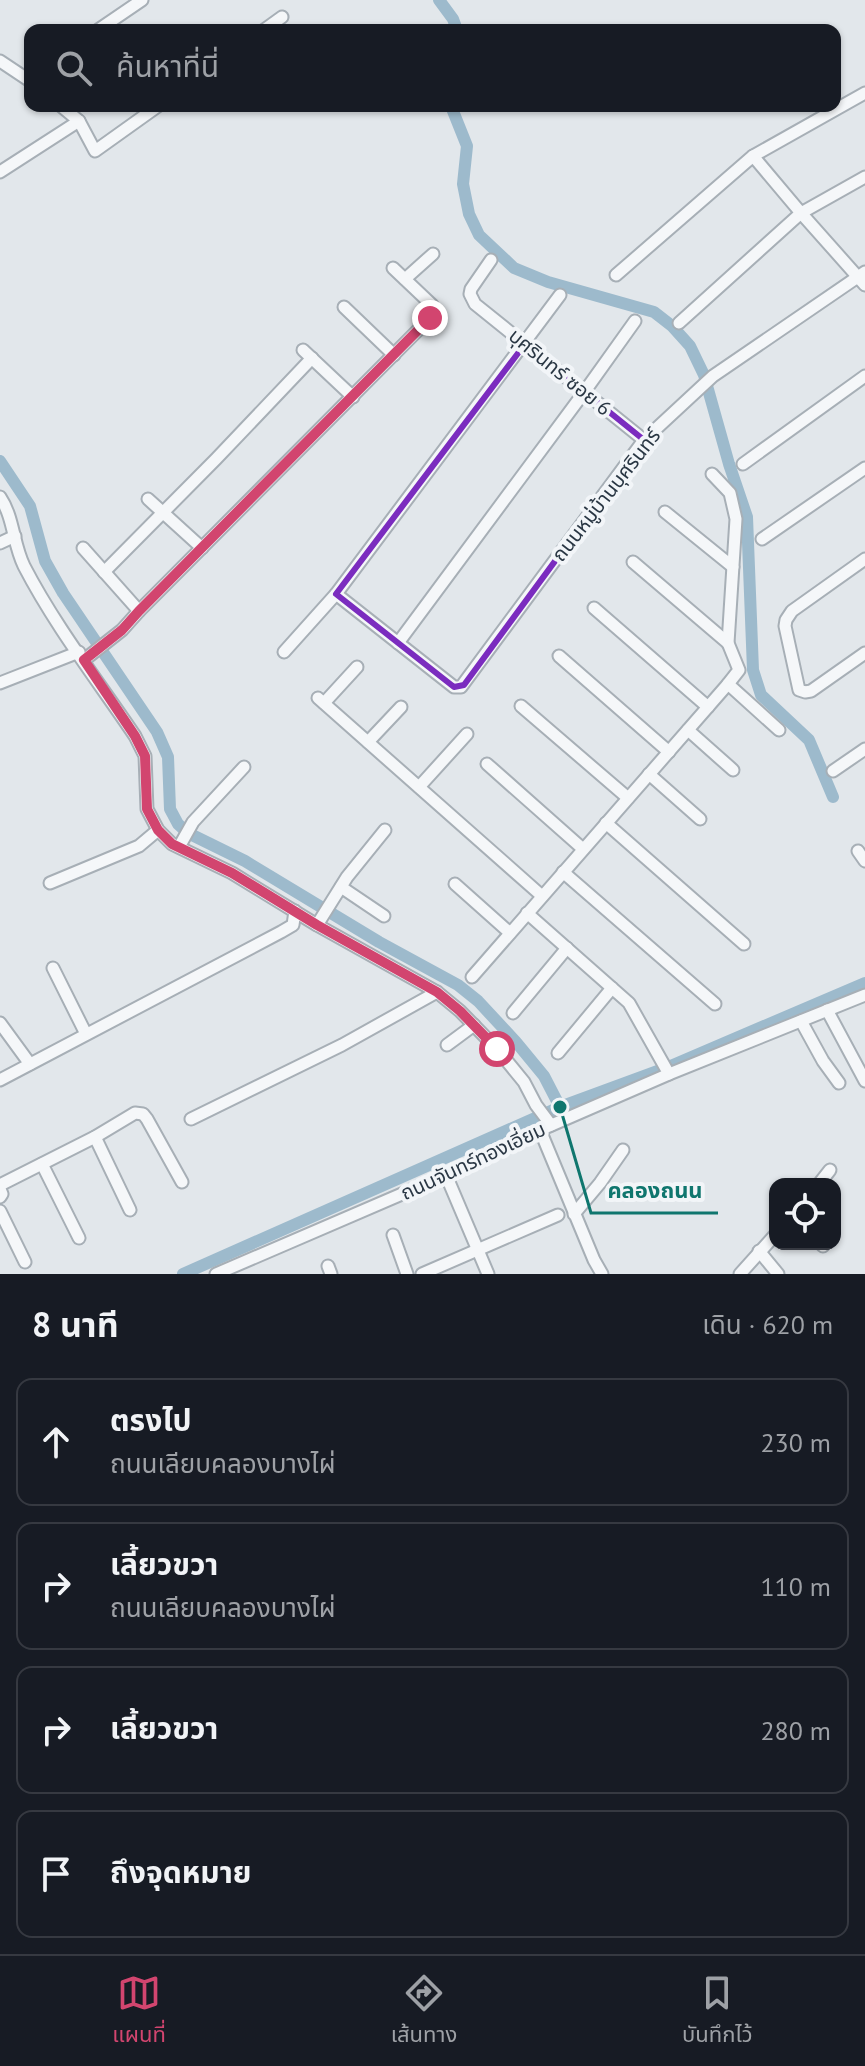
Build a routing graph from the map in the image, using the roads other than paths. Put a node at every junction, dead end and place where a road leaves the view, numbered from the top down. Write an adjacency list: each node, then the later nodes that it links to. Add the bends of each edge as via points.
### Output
1 (142, 0): 3 (street)
2 (282, 17): 4 (street)
3 (107, 24)
4 (272, 24)
5 (0, 63): 6 (street)
6 (24, 76)
7 (865, 93): 8 (street)
8 (841, 106)
9 (68, 112): 12 (street)
10 (150, 112): 12 (street, via 95,151)
11 (831, 112): 13 (street)
12 (79, 121): 14 (street)
13 (753, 156): 16 (street); 20 (street)
14 (0, 172)
15 (865, 177): 16 (street)
16 (801, 213): 21 (street); 26 (street)
17 (433, 254): 22 (street)
18 (491, 260): 27 (street, บุศรินทร์ ซอย 6, via 470,294 475,304)
19 (393, 268): 22 (street)
20 (616, 275)
21 (863, 277): 32 (street, ถนนหมู่บ้านบุศรินทร์, via 713,376)
22 (405, 279): 28 (street, via 433,309)
23 (560, 295): 27 (street)
24 (344, 307): 28 (street)
25 (635, 321): 30 (street)
26 (679, 323)
27 (525, 344): 30 (street, บุศรินทร์ ซอย 6); 49 (street)
28 (394, 355): 31 (street)
29 (865, 376): 33 (street)
30 (585, 391): 32 (street, บุศรินทร์ ซอย 6); 52 (street)
31 (353, 397): 39 (street, via 307,354); 44 (street)
32 (644, 440): 52 (street, ถนนหมู่บ้านบุศรินทร์, via 464,685 454,687)
33 (743, 464)
34 (865, 468): 41 (street)
35 (712, 474): 47 (street, via 730,493 736,519)
36 (0, 497): 40 (street)
37 (148, 499): 39 (street)
38 (665, 512): 47 (street)
39 (164, 513): 44 (street); 48 (street)
40 (15, 536): 42 (street); 56 (street, via 22,562 42,597)
41 (762, 539)
42 (0, 543)
43 (83, 548): 48 (street)
44 (202, 548): 51 (street)
45 (865, 559): 55 (street, via 792,611 785,626 802,692)
46 (633, 562): 53 (street)
47 (733, 567): 53 (street)
48 (104, 572): 51 (street)
49 (336, 594): 52 (street); 54 (street)
50 (594, 608): 63 (street)
51 (139, 611): 56 (street, via 112,640)
52 (398, 643)
53 (728, 643): 60 (street, via 739,670)
54 (284, 652)
55 (865, 653)
56 (86, 656): 59 (street); 79 (street, via 145,756 147,809)
57 (559, 656): 69 (street)
58 (357, 667): 67 (street, via 321,701)
59 (0, 683)
60 (728, 684): 63 (street); 65 (street)
61 (521, 706): 76 (street)
62 (401, 707): 67 (street)
63 (708, 707): 64 (street)
64 (688, 730): 69 (street); 72 (street)
65 (779, 730)
66 (467, 734): 75 (street)
67 (368, 742): 75 (street)
68 (865, 749): 73 (street)
69 (669, 752): 74 (street)
70 (487, 764): 82 (street)
71 (244, 767): 81 (street)
72 (733, 770)
73 (833, 771)
74 (649, 774): 76 (street); 77 (street)
75 (419, 787): 87 (street)
76 (628, 798): 78 (street)
77 (700, 819)
78 (606, 823): 82 (street); 93 (street)
79 (158, 830): 81 (street, via 172,844); 84 (street, via 139,846)
80 (385, 830): 86 (street)
81 (184, 839): 88 (street)
82 (583, 849): 83 (street)
83 (563, 872): 87 (street); 100 (street)
84 (50, 883)
85 (455, 884): 92 (street)
86 (341, 887): 90 (street); 91 (street)
87 (542, 896): 89 (street)
88 (295, 911): 91 (street); 106 (street, via 293,925)
89 (527, 913): 92 (street); 94 (street)
90 (384, 916)
91 (320, 920): 98 (street)
92 (510, 933): 96 (street)
93 (744, 944)
94 (567, 948): 97 (street); 102 (street)
95 (53, 968): 106 (street)
96 (472, 977)
97 (612, 988): 108 (street); 110 (street, via 629,1003)
98 (437, 992): 105 (street); 114 (street)
99 (865, 995): 101 (street, ถนนจันทร์ทองเอี่ยม)
100 (715, 1004)
101 (827, 1010): 103 (street, ถนนจันทร์ทองเอี่ยม); 112 (street)
102 (513, 1013)
103 (801, 1021): 110 (street, ถนนจันทร์ทองเอี่ยม); 113 (street)
104 (0, 1023): 109 (street)
105 (474, 1025): 107 (street); 115 (street, via 524,1082)
106 (86, 1034): 109 (street)
107 (447, 1045)
108 (558, 1053)
109 (30, 1064): 111 (street)
110 (669, 1074): 115 (street, ถนนจันทร์ทองเอี่ยม)
111 (0, 1080)
112 (865, 1081)
113 (839, 1083)
114 (191, 1119)
115 (546, 1125): 120 (street, ถนนจันทร์ทองเอี่ยม); 127 (street)
116 (95, 1137): 118 (street); 122 (street, via 135,1113 143,1114); 125 (street)
117 (623, 1150): 127 (street)
118 (42, 1164): 123 (street); 130 (street)
119 (830, 1170): 121 (street)
120 (446, 1175): 132 (street); 135 (street, ถนนจันทร์ทองเอี่ยม)
121 (824, 1178)
122 (182, 1182)
123 (0, 1187): 124 (street)
124 (0, 1197)
125 (130, 1210)
126 (0, 1211): 134 (street)
127 (574, 1214): 139 (street)
128 (558, 1215): 132 (street)
129 (393, 1235): 136 (street)
130 (79, 1238)
131 (769, 1241): 133 (street)
132 (478, 1251): 137 (street); 138 (street)
133 (759, 1251): 140 (street); 141 (street)
134 (25, 1262)
135 (216, 1274)
136 (407, 1274)
137 (422, 1274)
138 (488, 1274)
139 (602, 1274)
140 (740, 1274)
141 (778, 1274)

